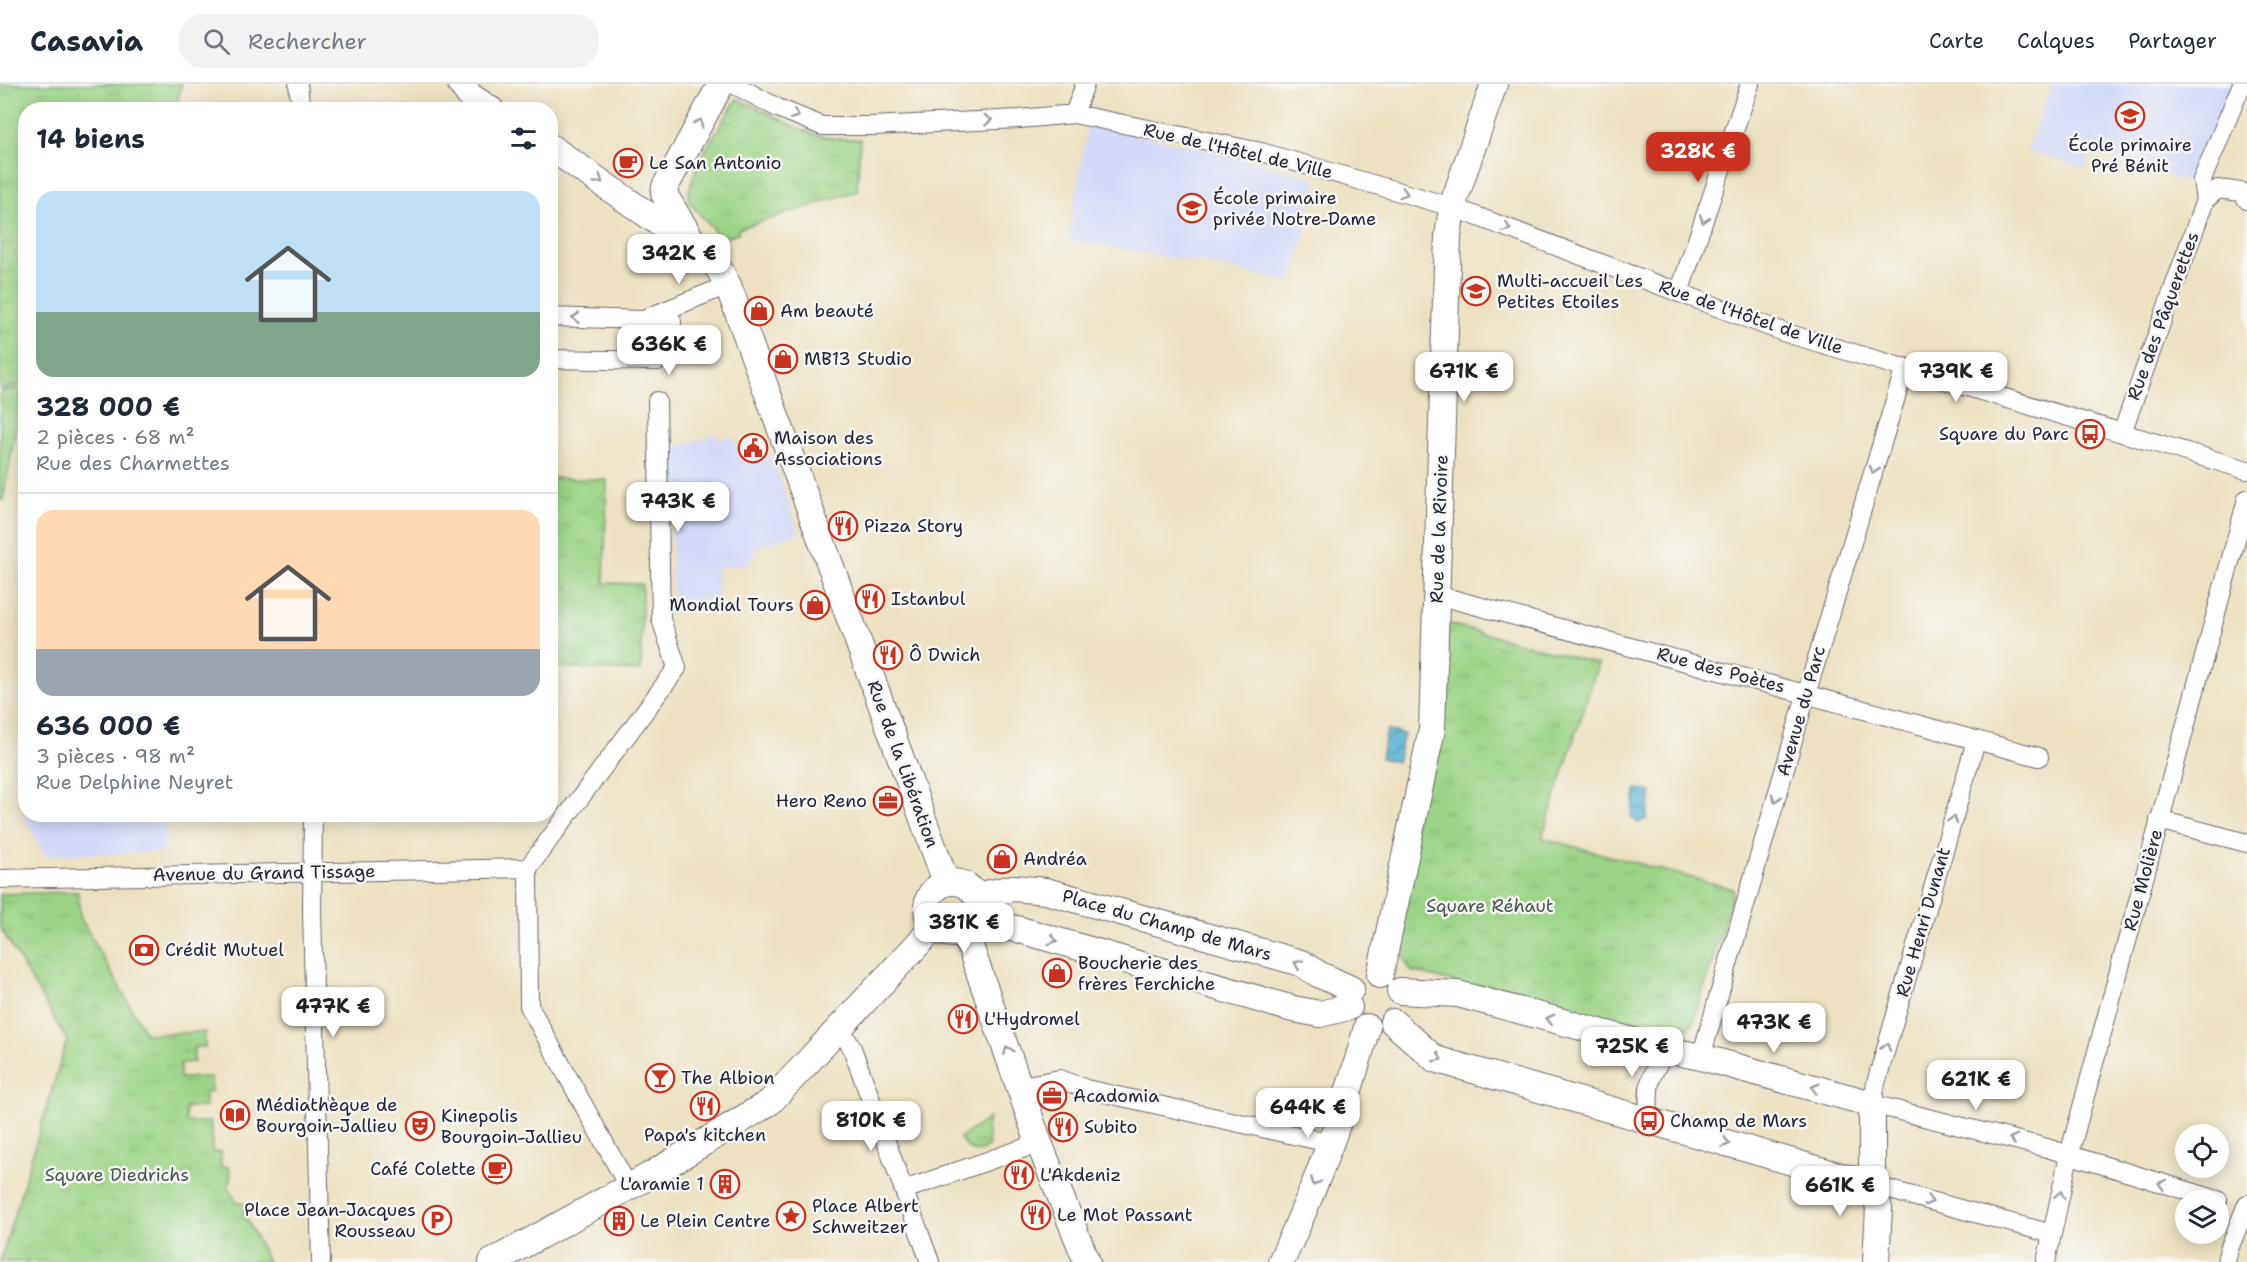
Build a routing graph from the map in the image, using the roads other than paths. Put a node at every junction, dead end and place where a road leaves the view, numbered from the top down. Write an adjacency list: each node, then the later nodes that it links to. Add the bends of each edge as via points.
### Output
1 (298, 84): 8 (street)
2 (461, 84): 9 (street)
3 (1085, 84): 10 (street)
4 (1494, 84): 16 (street, Rue de la Rivoire)
5 (1750, 84): 19 (street, one-way to 19)
6 (2242, 84): 13 (street, Rue des Pâquerettes, via 2202,180)
7 (736, 85): 10 (street, Rue de l'Hôtel de Ville, one-way to 10, via 822,126); 12 (street, one-way to 7, via 664,187)
8 (300, 102)
9 (479, 102)
10 (1074, 114): 16 (street, Rue de l'Hôtel de Ville, one-way to 16, via 1261,152)
11 (558, 153): 15 (street, Rue de la Libération, one-way to 15)
12 (664, 194): 15 (street); 17 (street)
13 (2205, 200): 14 (street, via 2218,189 2241,192); 25 (street, Rue des Pâquerettes)
14 (2247, 200)
15 (629, 203): 17 (street, Rue de la Libération)
16 (1452, 207): 19 (street, Rue de l'Hôtel de Ville, one-way to 19); 28 (street, Rue de la Rivoire)
17 (696, 248): 18 (street, Rue de la Libération, via 714,261)
18 (728, 285): 21 (street); 38 (street, Rue de la Libération)
19 (1679, 293): 23 (street, Rue de l'Hôtel de Ville, via 1786,333)
20 (558, 317): 21 (street, one-way to 20)
21 (644, 319): 22 (street, via 672,321 671,353 658,361)
22 (558, 359)
23 (1905, 367): 25 (street, Rue de l'Hôtel de Ville); 29 (street, Avenue du Parc, one-way to 29)
24 (657, 401): 35 (street, via 661,619 677,668)
25 (2121, 433): 26 (street, Rue de l'Hôtel de Ville)
26 (2247, 470)
27 (2247, 499): 32 (street, Rue Molière)
28 (1437, 595): 29 (street, Rue des Poètes); 42 (street, Rue de la Rivoire, via 1432,729)
29 (1806, 693): 30 (street, Rue des Poètes); 49 (street, Avenue du Parc, one-way to 49)
30 (1976, 741): 31 (street, Rue des Poètes); 51 (street, Rue Henri Dunant, one-way to 30)
31 (2039, 757)
32 (2159, 820): 34 (street); 55 (street, Rue Molière)
33 (313, 822): 36 (street)
34 (2247, 843)
35 (528, 868): 36 (street, Avenue du Grand Tissage); 57 (street, via 530,1006)
36 (312, 872): 37 (street, Avenue du Grand Tissage); 63 (street)
37 (0, 879)
38 (946, 882): 39 (street, via 964,884); 40 (street, via 936,887 926,906)
39 (977, 896): 41 (street, via 979,904); 44 (street, Place du Champ de Mars, one-way to 39, via 1301,963 1046,891 1013,888)
40 (934, 927): 41 (street, via 954,935); 47 (street)
41 (970, 927): 44 (street, one-way to 44, via 1017,929 1293,1009 1320,1014); 50 (street, one-way to 41)
42 (1380, 975): 43 (street, via 1389,978); 44 (street, via 1360,978)
43 (1400, 991): 45 (street, via 1401,1008); 48 (street, one-way to 43, via 1458,994)
44 (1350, 998): 46 (street, via 1352,1016)
45 (1393, 1022): 46 (street); 52 (street, one-way to 52, via 1435,1059)
46 (1367, 1027): 54 (street)
47 (840, 1028): 57 (street, via 770,1101); 58 (street, via 852,1048)
48 (1667, 1050): 49 (street); 52 (street, via 1650,1081)
49 (1701, 1057): 51 (street, one-way to 49)
50 (1020, 1086): 53 (street); 54 (street, via 1060,1079 1086,1089)
51 (1872, 1104): 55 (street, one-way to 51); 56 (street)
52 (1650, 1121): 56 (street, one-way to 56)
53 (1039, 1143): 58 (street); 66 (street)
54 (1330, 1143): 67 (street, one-way to 67)
55 (2069, 1155): 59 (street, one-way to 55); 62 (street, Rue Molière, one-way to 55)
56 (1872, 1185): 62 (street, one-way to 62); 68 (street, via 1862,1206); 69 (street, via 1879,1208)
57 (628, 1186): 64 (street)
58 (904, 1190): 65 (street)
59 (2185, 1190)
60 (2229, 1203): 61 (street)
61 (2246, 1207): 71 (street)
62 (2052, 1234): 70 (street, Rue Molière)
63 (321, 1262)
64 (492, 1262)
65 (930, 1262)
66 (1088, 1262)
67 (1281, 1262)
68 (1860, 1262)
69 (1876, 1262)
70 (2046, 1262)
71 (2226, 1262)

